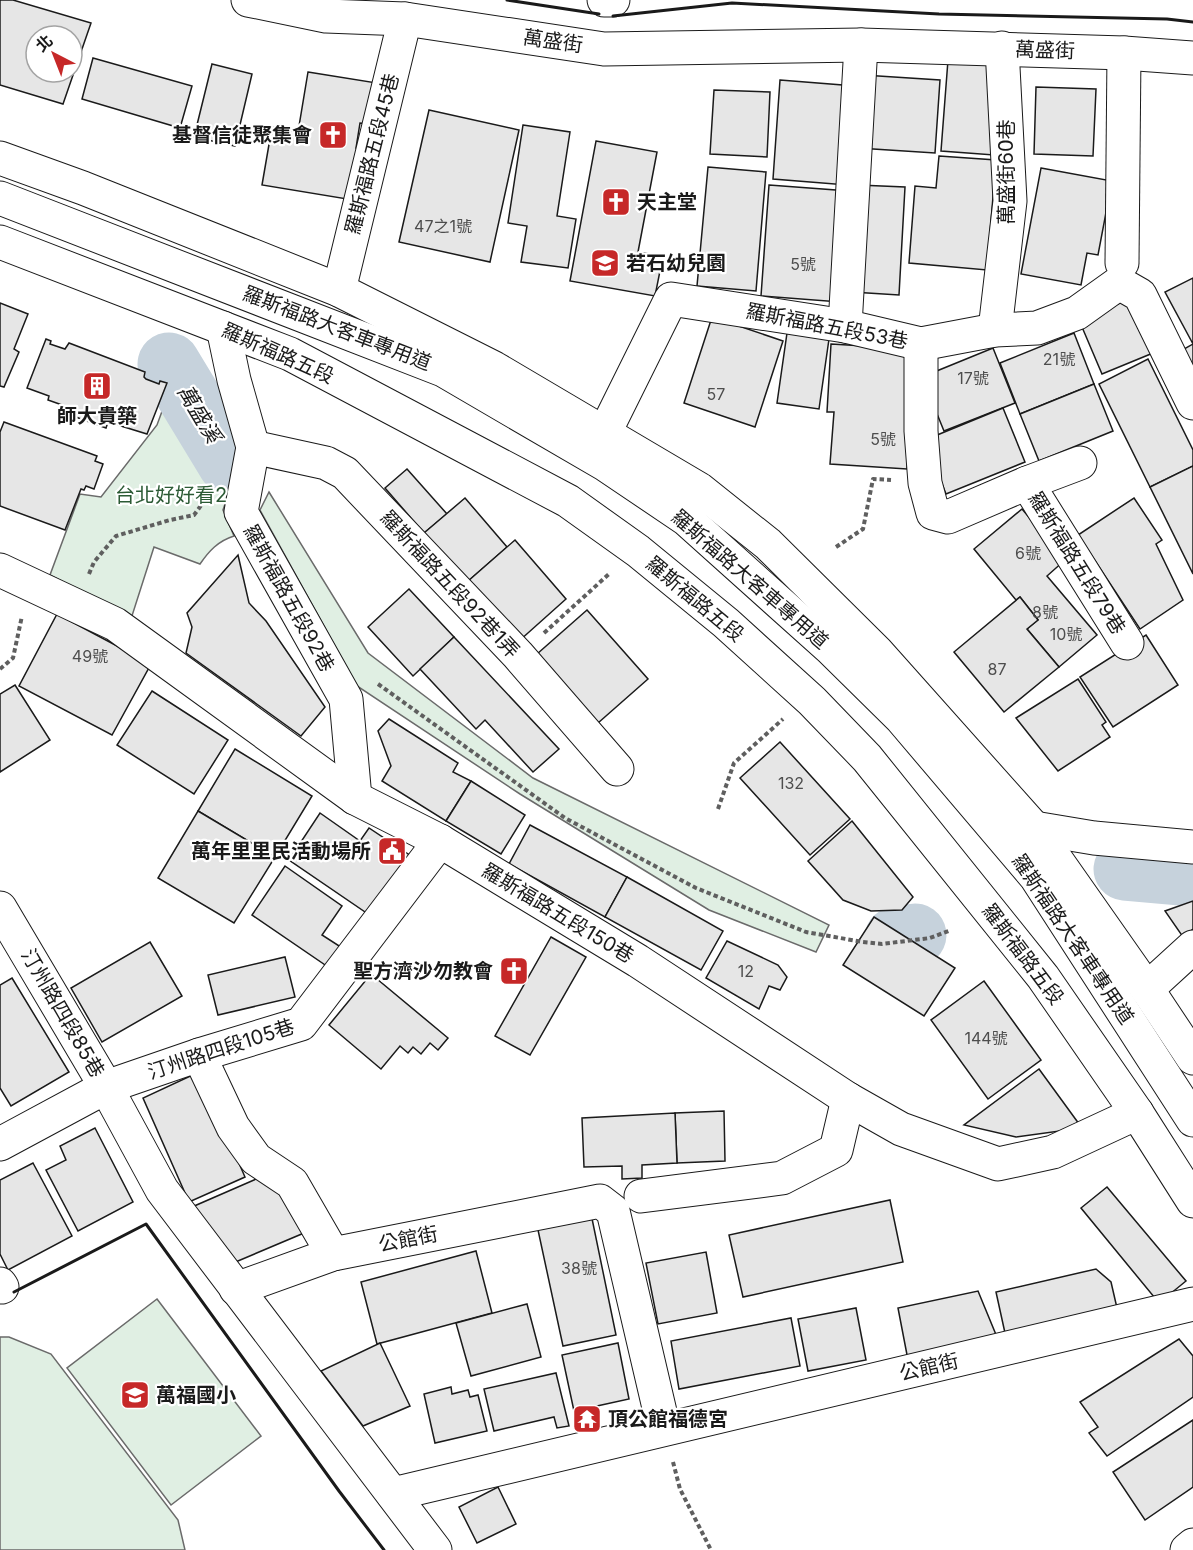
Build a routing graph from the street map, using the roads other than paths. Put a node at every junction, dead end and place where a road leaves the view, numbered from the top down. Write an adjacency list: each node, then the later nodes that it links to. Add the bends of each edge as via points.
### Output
1 (248, 0): 4 (street, 萬盛街)
2 (604, 0): 3 (street)
3 (613, 0)
4 (326, 8): 5 (street, 萬盛街)
5 (405, 19): 6 (street, 萬盛街, via 604,49); 14 (street, 羅斯福路五段45巷)
6 (861, 45): 7 (street, 萬盛街); 15 (street)
7 (1002, 48): 8 (street, 萬盛街); 17 (street, 萬盛街60巷, via 1010,201)
8 (1124, 53): 9 (street, 萬盛街); 13 (street)
9 (1193, 58)
10 (0, 158): 14 (street)
11 (0, 198): 39 (street, 羅斯福路大客車專用道, via 443,370 606,465 686,519 902,718 1036,877)
12 (0, 242): 16 (street, 羅斯福路五段)
13 (1121, 273): 17 (street, 羅斯福路五段53巷, via 1077,313 1037,328); 19 (street, via 1140,295)
14 (339, 290): 20 (street, via 494,368)
15 (844, 326): 18 (street, 羅斯福路五段53巷); 20 (street, 羅斯福路五段53巷, via 671,299)
16 (223, 328): 21 (street, 羅斯福路五段92巷); 38 (street, 羅斯福路五段, via 290,354 568,501 638,551 726,623 812,701 867,758 1036,968)
17 (995, 330): 18 (street, 羅斯福路五段53巷)
18 (921, 344): 23 (street, 羅斯福路五段79巷, via 921,431 925,483 933,513 948,517)
19 (1193, 403)
20 (604, 434): 28 (street, via 699,489 768,544 884,660)
21 (253, 447): 26 (street, 羅斯福路五段92巷1弄, via 326,463 345,473 518,655); 27 (street, 羅斯福路五段92巷, via 241,512 346,699)
22 (1080, 463): 23 (street, 羅斯福路五段79巷)
23 (1027, 483): 25 (street, 羅斯福路五段79巷)
24 (14, 576): 27 (street, 羅斯福路五段150巷, via 115,624)
25 (1127, 644)
26 (617, 768)
27 (355, 798): 29 (street, 羅斯福路五段150巷)
28 (1034, 828): 30 (street); 33 (street)
29 (441, 841): 34 (street, 汀州路四段105巷, via 302,1024); 37 (street, 羅斯福路五段150巷, via 638,961)
30 (1193, 847)
31 (0, 908): 36 (street, 汀州路四段85巷)
32 (1193, 947): 33 (street)
33 (1147, 989): 35 (street)
34 (199, 1055): 36 (street, 汀州路四段105巷); 43 (street, via 233,1127 256,1159 292,1183)
35 (1193, 1058)
36 (106, 1087): 40 (street, 汀州路四段105巷); 44 (street, 汀州路四段85巷, via 162,1190)
37 (848, 1099): 38 (street, 羅斯福路五段150巷, via 901,1129 998,1164 1053,1152); 41 (street, via 836,1150 782,1178)
38 (1137, 1113): 42 (street, 羅斯福路五段)
39 (1193, 1120)
40 (0, 1144)
41 (641, 1196)
42 (1193, 1201)
43 (333, 1254): 44 (street, 公館街); 46 (street, 公館街, via 600,1201 613,1211)
44 (236, 1289): 47 (street)
45 (1193, 1304): 46 (street, 公館街)
46 (664, 1429): 47 (street, 公館街)
47 (393, 1494): 49 (street)
48 (1193, 1545): 50 (street)
49 (435, 1550)
50 (1187, 1550)

